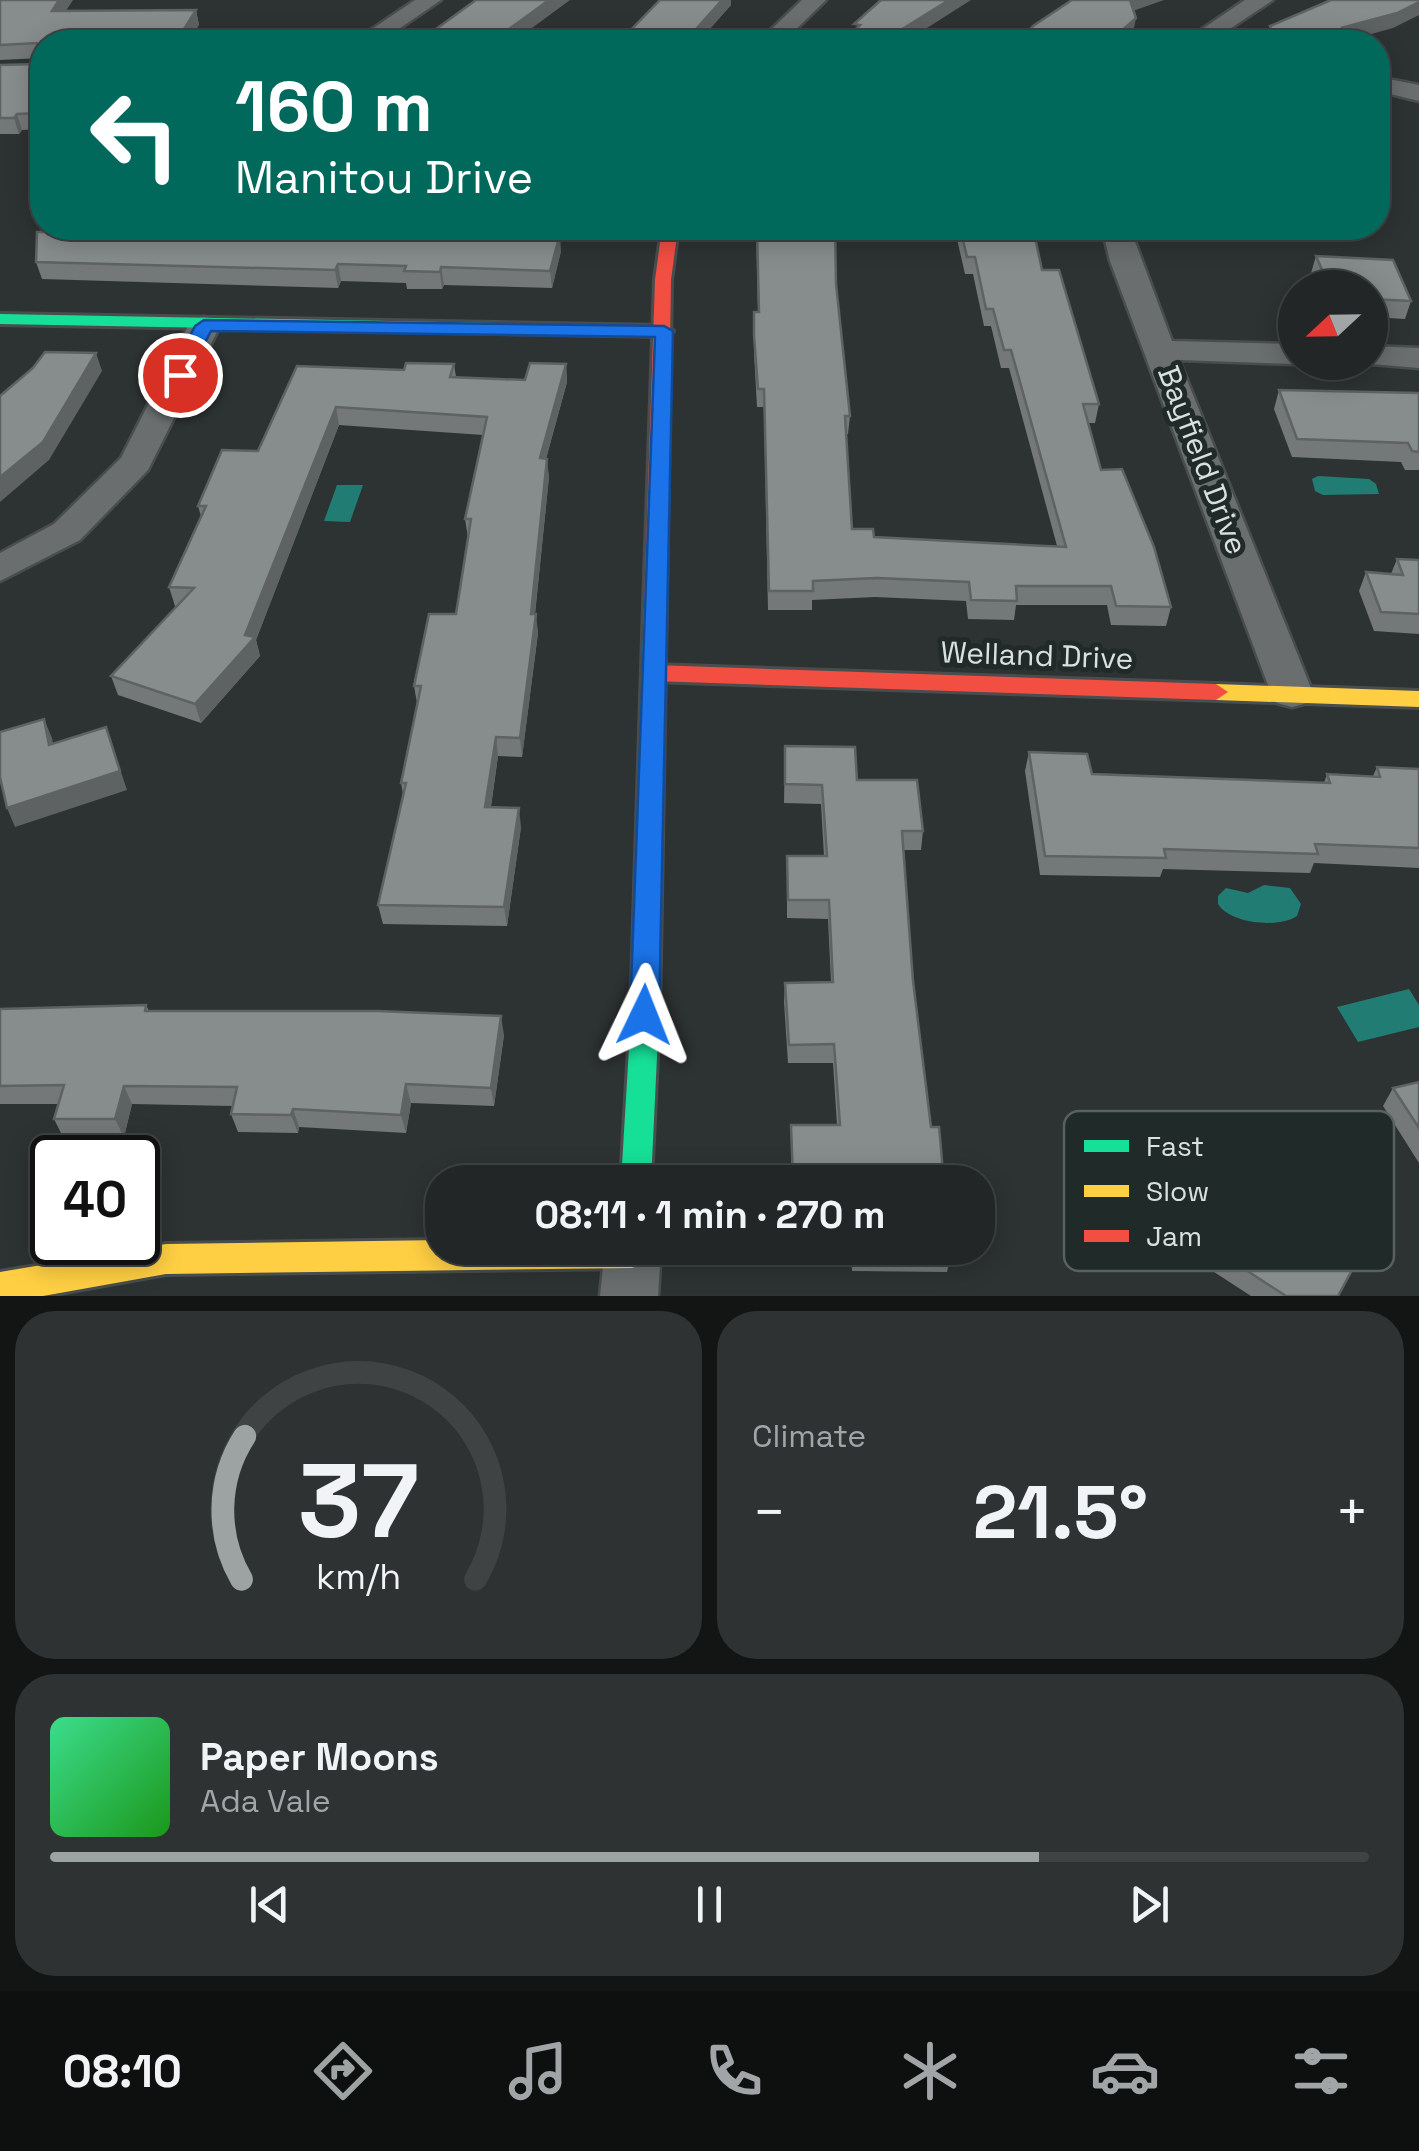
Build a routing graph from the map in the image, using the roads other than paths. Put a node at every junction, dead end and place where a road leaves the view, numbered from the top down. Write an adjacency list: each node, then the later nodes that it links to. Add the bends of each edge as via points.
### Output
1 (430, 0): 4 (street)
2 (815, 0): 5 (street)
3 (1262, 0): 6 (street)
4 (384, 30)
5 (783, 30)
6 (1216, 30)
7 (1390, 87): 8 (street)
8 (1419, 94)
9 (668, 240): 13 (street)
10 (1119, 240): 14 (street, Bayfield Drive)
11 (0, 319): 12 (street)
12 (204, 326): 13 (street); 18 (street, via 136,463 66,532)
13 (664, 331): 19 (street)
14 (1161, 350): 15 (street); 20 (street, Bayfield Drive)
15 (1278, 353)
16 (1388, 357): 17 (street)
17 (1419, 358)
18 (0, 570)
19 (654, 673): 20 (street, Welland Drive); 22 (street)
20 (1292, 693): 21 (street, Welland Drive)
21 (1419, 698)
22 (637, 1165)
23 (631, 1266): 24 (street, via 166,1259)
24 (0, 1288)

